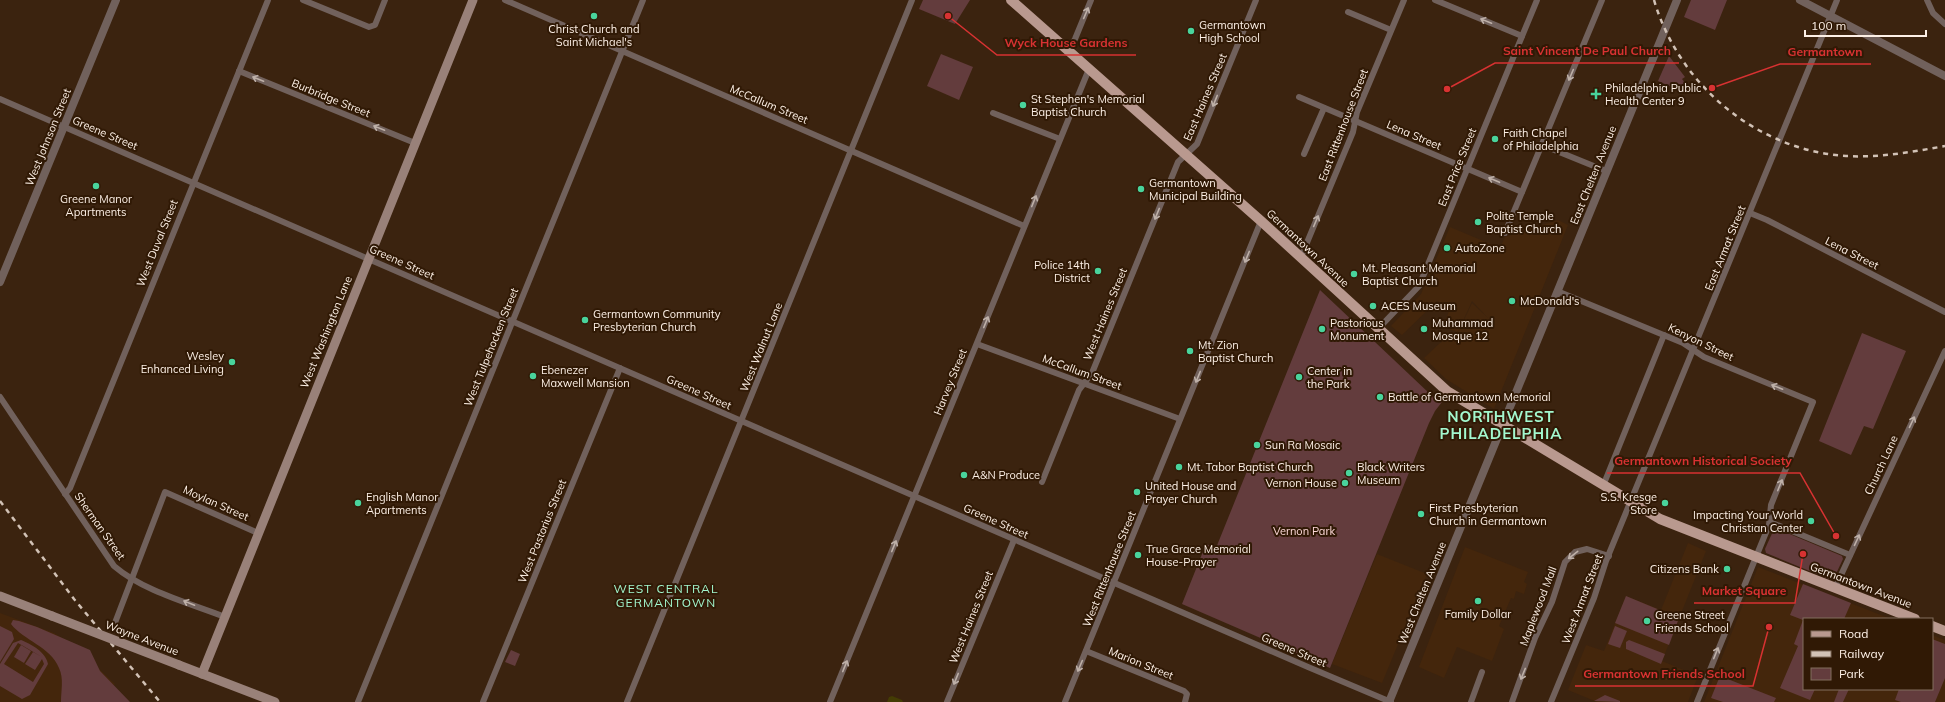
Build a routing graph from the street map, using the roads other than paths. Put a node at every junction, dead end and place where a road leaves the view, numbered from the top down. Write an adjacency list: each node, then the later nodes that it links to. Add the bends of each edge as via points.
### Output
1 (116, 0): 35 (street, West Johnson Street)
2 (268, 0): 28 (street, West Duval Street)
3 (303, 0): 4 (street, via 372,27)
4 (385, 0)
5 (472, 0): 37 (main road, West Washington Lane)
6 (505, 0): 26 (street, McCallum Street)
7 (643, 0): 26 (street, West Tulpehocken Street)
8 (912, 0): 39 (street, West Walnut Lane)
9 (1011, 0): 25 (main road, Germantown Avenue)
10 (1091, 0): 25 (street, one-way to 10)
11 (1256, 0): 40 (street, East Haines Street, one-way to 40, via 1197,144)
12 (1404, 0): 23 (street, East Rittenhouse Street)
13 (1435, 0): 24 (street, one-way to 13)
14 (1537, 0): 24 (street, East Price Street)
15 (1602, 0): 38 (street, one-way to 38)
16 (1677, 0): 43 (street, East Chelten Avenue)
17 (1800, 0): 21 (street)
18 (1837, 0): 21 (street, East Armat Street)
19 (1927, 0): 22 (street, via 1932,13)
20 (1348, 12): 23 (street)
21 (1830, 15): 29 (street); 46 (street, East Armat Street)
22 (1945, 24)
23 (1391, 30): 34 (street, East Rittenhouse Street)
24 (1522, 36): 42 (street, East Price Street)
25 (1068, 50): 27 (main road, Germantown Avenue)
26 (622, 51): 39 (street, McCallum Street); 55 (street, West Tulpehocken Street)
27 (1088, 69): 36 (street, Harvey Street); 40 (main road, Germantown Avenue)
28 (239, 72): 37 (street, Burbridge Street, one-way to 28); 44 (street, West Duval Street)
29 (1945, 76)
30 (1299, 97): 32 (street, Lena Street)
31 (0, 99): 35 (street, Greene Street)
32 (1324, 108): 34 (street, Lena Street); 41 (street)
33 (993, 114): 36 (street)
34 (1355, 121): 42 (street, Lena Street); 50 (street, East Rittenhouse Street, one-way to 34, via 1353,132)
35 (64, 126): 44 (street, Greene Street); 52 (street, West Johnson Street)
36 (1060, 139): 48 (street, Harvey Street, one-way to 36)
37 (415, 142): 51 (main road, West Washington Lane)
38 (1542, 145): 43 (street); 45 (street)
39 (852, 150): 48 (street, McCallum Street); 65 (street, West Walnut Lane)
40 (1186, 154): 47 (main road, Germantown Avenue); 62 (street, West Haines Street, one-way to 62, via 1178,162 1092,373)
41 (1304, 154)
42 (1467, 169): 45 (street, Lena Street, one-way to 42); 56 (street, East Price Street, via 1419,286)
43 (1606, 171): 53 (street, East Chelten Avenue)
44 (193, 182): 51 (street, Greene Street); 69 (street, West Duval Street, via 70,488)
45 (1522, 192): 49 (street)
46 (1750, 213): 54 (street, Lena Street); 59 (street, East Armat Street)
47 (1261, 221): 50 (main road, Germantown Avenue); 64 (street, West Rittenhouse Street, one-way to 64)
48 (1024, 226): 58 (street, Harvey Street, one-way to 48)
49 (1505, 233)
50 (1301, 257): 56 (main road, Germantown Avenue)
51 (369, 258): 55 (street, Greene Street); 73 (main road, West Washington Lane)
52 (0, 282)
53 (1557, 291): 57 (street, Kenyon Street); 66 (street, East Chelten Avenue)
54 (1945, 312)
55 (512, 321): 61 (street, Greene Street); 91 (street, West Tulpehocken Street)
56 (1378, 329): 66 (main road, Germantown Avenue, via 1438,385)
57 (1664, 335): 59 (street, Kenyon Street, via 1683,342); 68 (street)
58 (977, 344): 62 (street, McCallum Street); 70 (street, Harvey Street)
59 (1694, 350): 71 (street, East Armat Street); 72 (street, Kenyon Street, one-way to 59, via 1771,505 1813,402 1704,357)
60 (1945, 351): 75 (street, Church Lane, one-way to 60)
61 (620, 368): 65 (street, Greene Street); 92 (street, West Pastorius Street)
62 (1084, 384): 64 (street, McCallum Street); 67 (street, West Haines Street, via 1079,390)
63 (0, 397): 69 (street, Sherman Street)
64 (1180, 419): 79 (street, West Rittenhouse Street)
65 (742, 421): 70 (street, Greene Street); 93 (street, West Walnut Lane)
66 (1502, 426): 68 (main road, Germantown Avenue); 98 (street, West Chelten Avenue)
67 (1042, 482)
68 (1603, 486): 71 (main road, Germantown Avenue)
69 (65, 494): 78 (street, Sherman Street, via 108,558)
70 (914, 496): 74 (street, Greene Street); 94 (street, Harvey Street, one-way to 70)
71 (1632, 503): 76 (street, West Armat Street); 77 (main road, Germantown Avenue, via 1670,524)
72 (1770, 522): 75 (street); 77 (street)
73 (258, 533): 78 (street, Moylan Street, via 165,492); 82 (main road, West Washington Lane)
74 (1014, 540): 79 (street, Greene Street); 95 (street, West Haines Street, one-way to 95)
75 (1850, 555): 80 (street, Church Lane)
76 (1608, 556): 100 (street, Maplewood Mall, one-way to 100, via 1587,549 1575,552 1566,562); 101 (street, West Armat Street, via 1594,598)
77 (1756, 557): 80 (main road, Germantown Avenue); 102 (street, one-way to 77)
78 (132, 579): 82 (street, Sherman Street, one-way to 78); 85 (street)
79 (1114, 583): 87 (street, West Rittenhouse Street); 98 (street, Greene Street)
80 (1835, 588): 83 (main road, Germantown Avenue)
81 (0, 596): 89 (main road, Wayne Avenue, bridge)
82 (225, 617): 89 (main road, West Washington Lane)
83 (1912, 618)
84 (1933, 626): 86 (main road)
85 (113, 628)
86 (1945, 631)
87 (1086, 651): 96 (street, West Rittenhouse Street, one-way to 96); 97 (street, Marion Street, via 1184,691 1187,694)
88 (1482, 672): 99 (street)
89 (202, 674): 90 (main road, Wayne Avenue)
90 (275, 702)
91 (358, 702)
92 (483, 702)
93 (627, 702)
94 (830, 702)
95 (947, 702)
96 (1065, 702)
97 (1185, 702)
98 (1390, 702)
99 (1470, 702)
100 (1512, 702)
101 (1551, 702)
102 (1697, 702)

